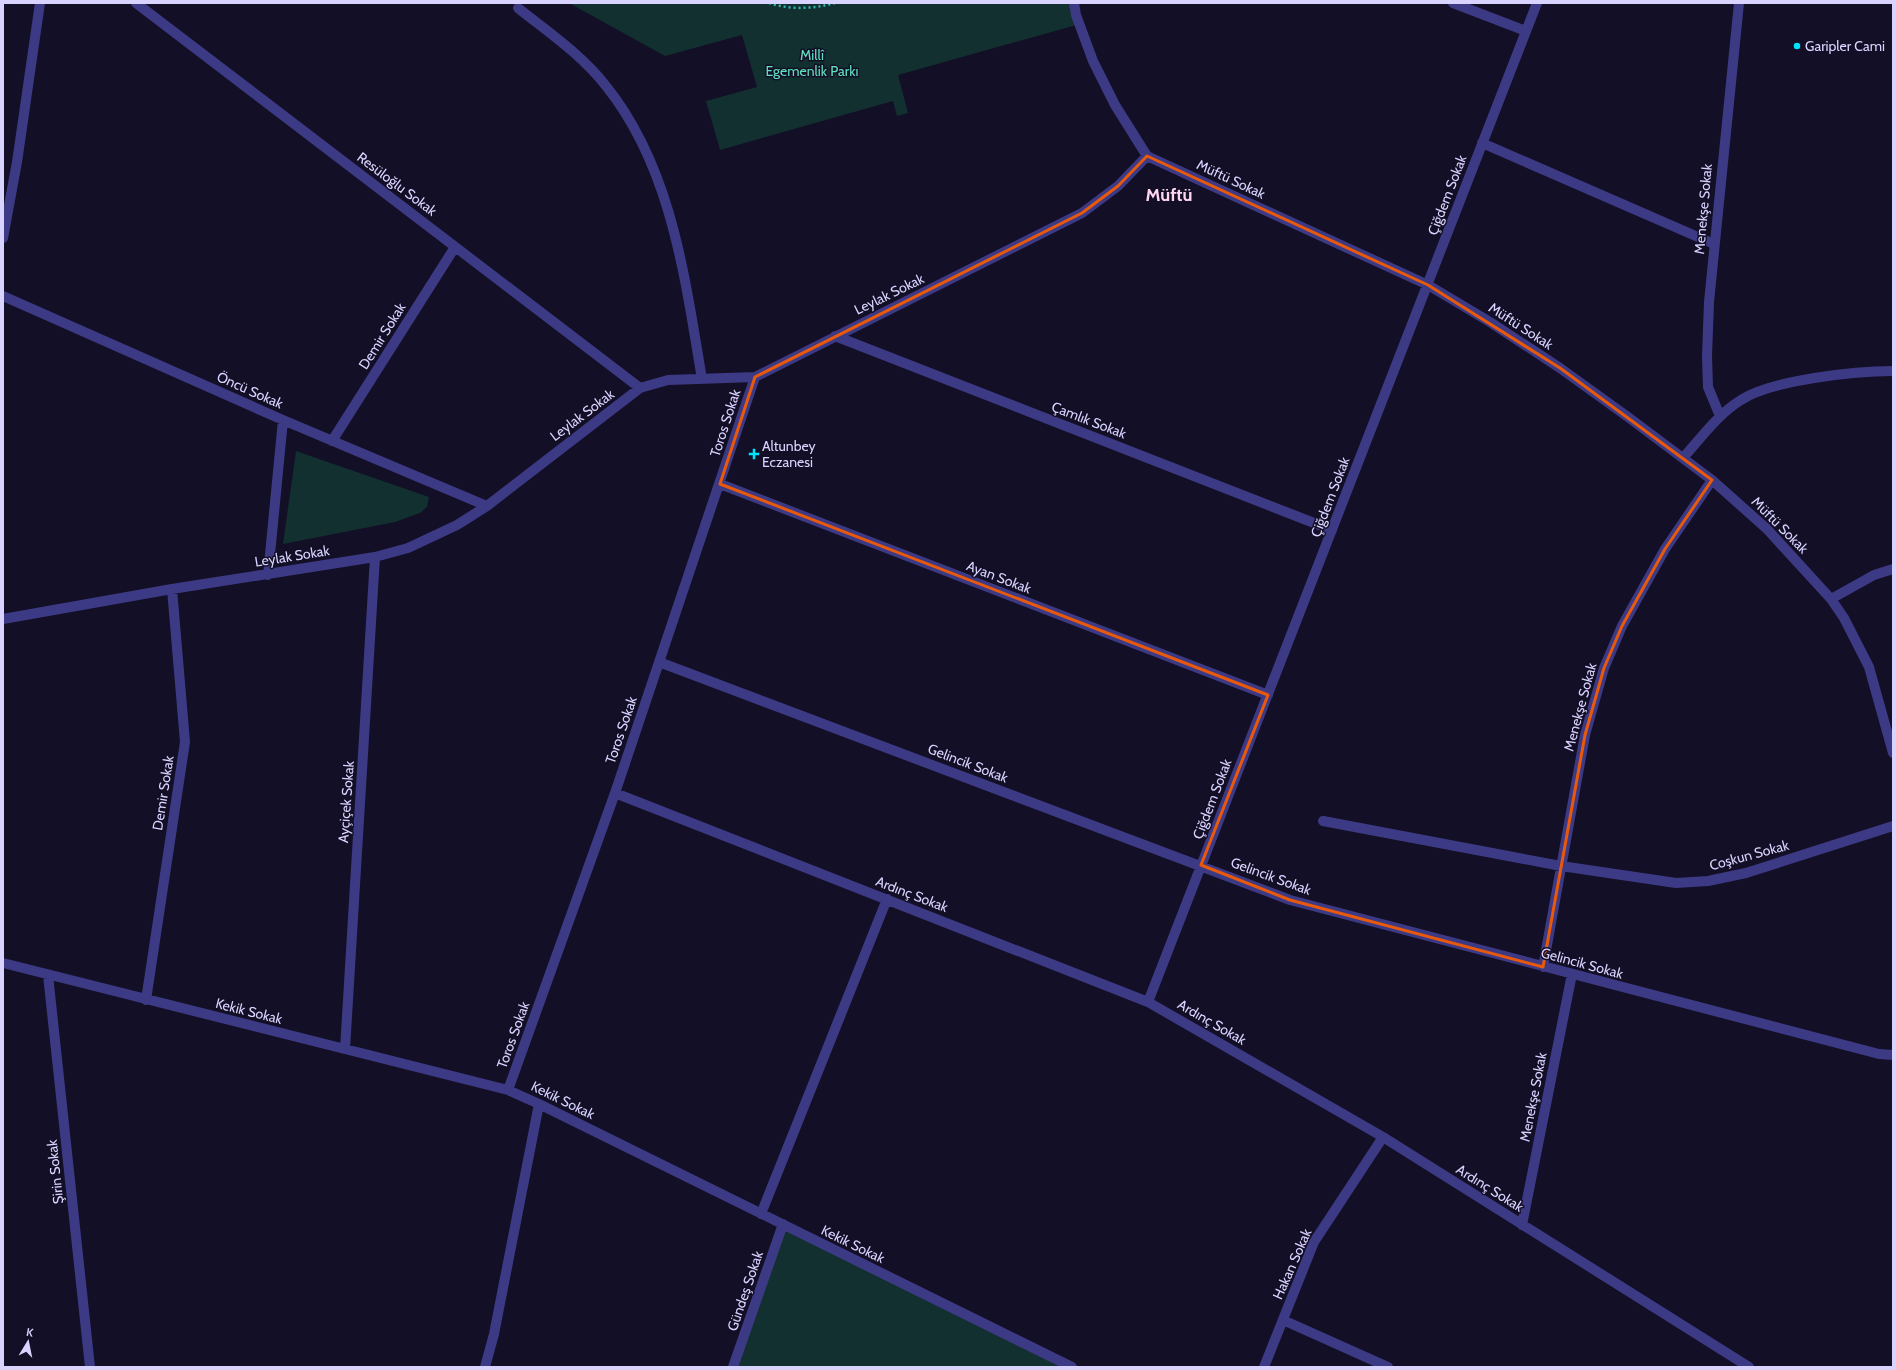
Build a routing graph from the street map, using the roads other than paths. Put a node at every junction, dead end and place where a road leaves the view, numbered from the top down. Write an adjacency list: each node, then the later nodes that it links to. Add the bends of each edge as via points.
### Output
1 (40, 3): 11 (street, via 17,162)
2 (136, 3): 13 (street, Resüloğlu Sokak)
3 (1074, 3): 10 (street, via 1076,16 1093,61 1115,105)
4 (1453, 3): 8 (street)
5 (1537, 3): 8 (street, Çiğdem Sokak)
6 (1739, 3): 12 (street, Menekşe Sokak)
7 (518, 8): 19 (street, via 584,62 606,86 626,114 647,154 666,202 681,260)
8 (1526, 31): 9 (street, Çiğdem Sokak)
9 (1482, 143): 12 (street); 14 (street, Çiğdem Sokak)
10 (1147, 156): 14 (street, Müftü Sokak); 16 (street, Leylak Sokak, via 1118,186 1082,214)
11 (3, 238)
12 (1714, 244): 21 (street, Menekşe Sokak, via 1709,302 1708,387)
13 (455, 247): 20 (street, Resüloğlu Sokak); 23 (street, Demir Sokak)
14 (1428, 285): 24 (street, Müftü Sokak, via 1560,368); 28 (street, Çiğdem Sokak)
15 (3, 296): 22 (street, Öncü Sokak)
16 (835, 336): 18 (street, Leylak Sokak); 28 (street, Çamlık Sokak)
17 (1893, 371): 21 (street, via 1810,378 1742,399)
18 (755, 376): 19 (street, Leylak Sokak); 26 (street, Toros Sokak)
19 (702, 379): 20 (street, Leylak Sokak, via 668,380)
20 (640, 388): 27 (street, Leylak Sokak)
21 (1720, 416): 24 (street)
22 (282, 420): 23 (street, Öncü Sokak); 31 (street)
23 (332, 440): 27 (street, Öncü Sokak)
24 (1683, 458): 25 (street, Müftü Sokak)
25 (1712, 480): 33 (street, Müftü Sokak, via 1767,529); 42 (street, Menekşe Sokak, via 1665,549 1622,626 1604,668 1585,735)
26 (720, 484): 35 (street, Toros Sokak); 36 (street, Ayan Sokak)
27 (487, 506): 29 (street, Leylak Sokak, via 457,526 430,539)
28 (1332, 530): 36 (street, Çiğdem Sokak)
29 (375, 557): 31 (street, Leylak Sokak); 50 (street, Ayçiçek Sokak)
30 (1893, 568): 33 (street, via 1874,575)
31 (268, 575): 32 (street, Leylak Sokak)
32 (172, 589): 34 (street, Leylak Sokak); 48 (street, Demir Sokak, via 185,742)
33 (1831, 599): 37 (street, Müftü Sokak, via 1844,618 1869,667)
34 (3, 619)
35 (659, 662): 38 (street, Toros Sokak); 41 (street, Gelincik Sokak)
36 (1268, 695): 41 (street, Çiğdem Sokak)
37 (1893, 753)
38 (615, 793): 43 (street, Ardınç Sokak); 52 (street, Toros Sokak)
39 (1323, 822): 42 (street, Coşkun Sokak)
40 (1893, 826): 42 (street, Coşkun Sokak, via 1746,873 1708,881 1676,883)
41 (1201, 865): 45 (street, Gelincik Sokak, via 1290,900); 49 (street, Çiğdem Sokak)
42 (1561, 866): 45 (street, Menekşe Sokak)
43 (887, 899): 49 (street, Ardınç Sokak); 55 (street)
44 (3, 964): 47 (street, Kekik Sokak)
45 (1543, 967): 46 (street, Gelincik Sokak)
46 (1572, 974): 51 (street, Gelincik Sokak, via 1879,1054); 57 (street, Menekşe Sokak)
47 (48, 975): 48 (street, Kekik Sokak); 59 (street, Şirin Sokak)
48 (146, 1000): 50 (street, Kekik Sokak)
49 (1148, 1002): 54 (street, Ardınç Sokak)
50 (345, 1049): 52 (street, Kekik Sokak)
51 (1893, 1055)
52 (508, 1090): 53 (street, Kekik Sokak)
53 (539, 1104): 55 (street, Kekik Sokak); 60 (street, via 494,1334)
54 (1383, 1137): 57 (street, Ardınç Sokak); 58 (street, Hakan Sokak, via 1314,1242)
55 (761, 1214): 56 (street, Kekik Sokak)
56 (783, 1224): 61 (street, Gündeş Sokak); 62 (street, Kekik Sokak)
57 (1522, 1225): 65 (street, Ardınç Sokak)
58 (1283, 1320): 63 (street, Hakan Sokak); 64 (street)
59 (90, 1367)
60 (485, 1367)
61 (733, 1367)
62 (1072, 1367)
63 (1264, 1367)
64 (1388, 1367)
65 (1749, 1367)

